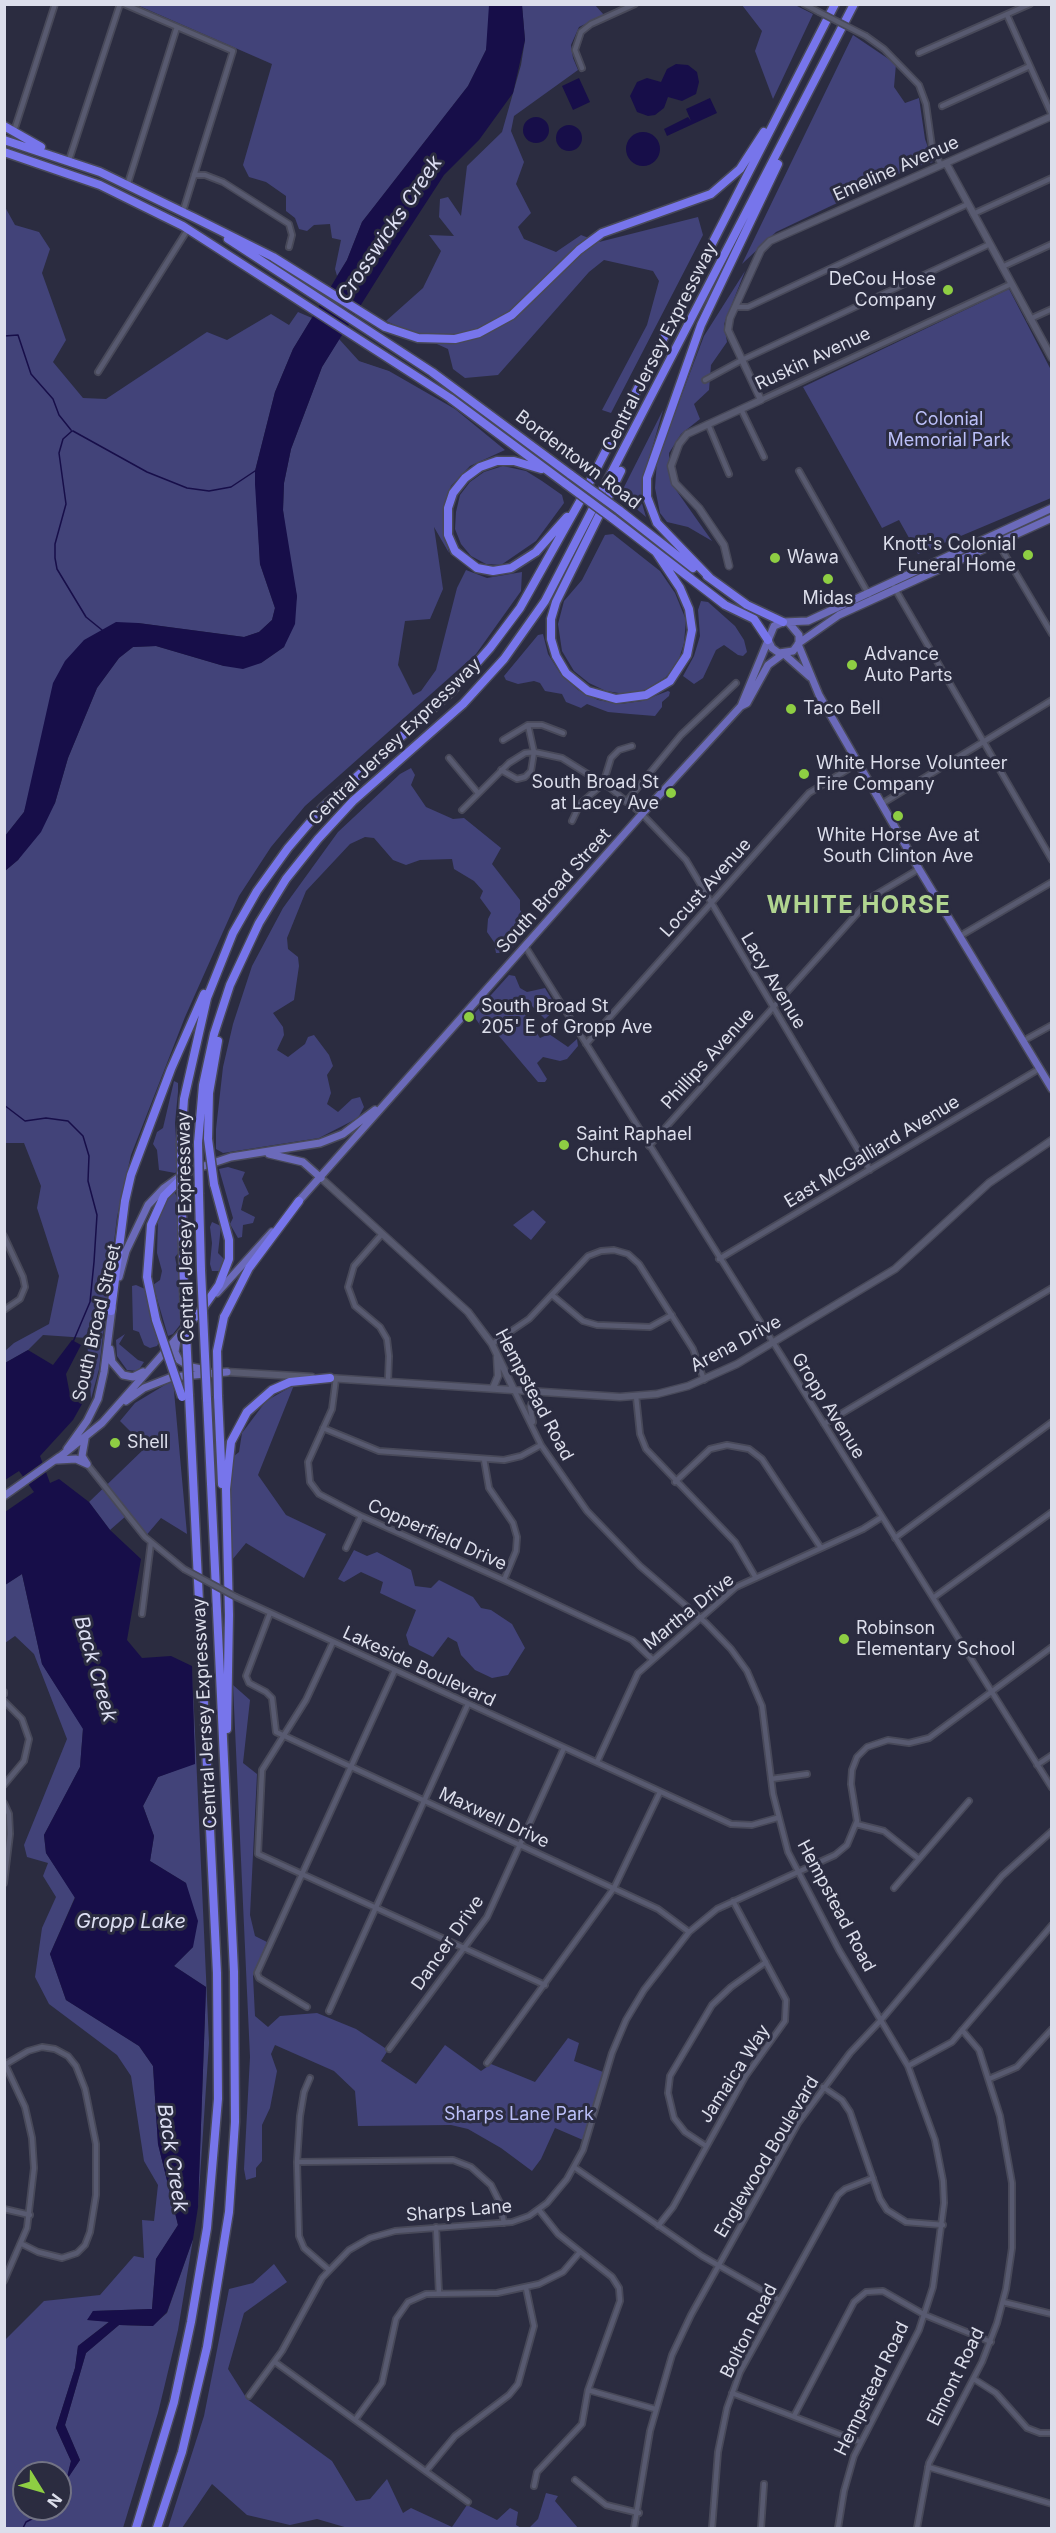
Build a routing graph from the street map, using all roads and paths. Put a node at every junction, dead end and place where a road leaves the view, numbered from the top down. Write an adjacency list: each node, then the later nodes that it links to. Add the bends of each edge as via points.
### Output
1 (55, 4): 19 (street)
2 (120, 4): 23 (street)
3 (124, 4): 10 (street)
4 (635, 4): 14 (street, via 581,32 575,50)
5 (804, 4): 24 (street, bridge, via 866,36 919,86 926,104 932,147)
6 (854, 4): 15 (highway, Central Jersey Expressway)
7 (1030, 4): 9 (street)
8 (834, 6): 12 (highway, Central Jersey Expressway)
9 (1007, 15): 11 (street); 13 (street)
10 (177, 27): 25 (street, via 233,51); 27 (street)
11 (919, 53)
12 (805, 62): 31 (highway, via 748,159 723,186 700,200 602,233 502,322 467,337 430,340 394,331 313,280); 53 (highway, Central Jersey Expressway)
13 (1030, 66): 16 (street); 17 (street)
14 (582, 68)
15 (807, 96): 43 (highway, Central Jersey Expressway); 59 (highway, via 766,193 702,325 647,477 647,497 657,523)
16 (942, 106)
17 (1052, 115): 24 (street, Emeline Avenue)
18 (4, 126): 19 (highway)
19 (14, 131): 22 (highway)
20 (4, 140): 22 (highway)
21 (4, 152): 32 (highway, Bordentown Road, via 100,184)
22 (54, 154): 23 (highway)
23 (69, 160): 27 (highway)
24 (944, 164): 28 (street); 38 (street, Emeline Avenue, via 770,241 758,255)
25 (194, 175): 29 (street); 35 (street, via 220,180 277,215 292,230)
26 (1052, 178): 30 (street)
27 (128, 183): 29 (highway)
28 (968, 204): 30 (street); 38 (street, via 748,307)
29 (183, 211): 31 (highway)
30 (974, 214): 33 (street)
31 (193, 217): 59 (highway, Bordentown Road, bridge, via 440,377)
32 (188, 229): 44 (street); 51 (highway, Bordentown Road, via 450,398)
33 (990, 244): 36 (street); 42 (street)
34 (1052, 244): 36 (street)
35 (289, 247)
36 (1002, 267): 37 (street)
37 (1011, 284): 40 (street); 46 (street, Ruskin Avenue)
38 (735, 307): 42 (street, via 728,330)
39 (1052, 309): 40 (street)
40 (1030, 319): 41 (street)
41 (1052, 358)
42 (742, 360): 45 (street); 46 (street)
43 (668, 367): 57 (highway, via 553,610 550,628 556,656 566,673 588,691 616,699 646,695 670,681 687,655 692,630 689,609); 95 (highway, Central Jersey Expressway, via 566,566 522,635 463,704 353,801 318,838 272,901)
44 (98, 372)
45 (705, 380)
46 (761, 400): 47 (street, Ruskin Avenue)
47 (741, 409): 48 (street, Ruskin Avenue); 49 (street)
48 (708, 424): 52 (street); 58 (street, Ruskin Avenue, via 682,439 671,466 672,478 724,545)
49 (764, 457)
50 (799, 471): 62 (street)
51 (549, 472): 53 (highway, via 505,460 480,467 465,478 453,493 447,517 448,534 458,555 485,570 511,568 536,552); 57 (highway, Bordentown Road, bridge)
52 (729, 474)
53 (579, 503): 96 (highway, Central Jersey Expressway, via 536,584 490,648 438,704 335,795 288,848 257,891)
54 (1052, 508): 60 (main road)
55 (1052, 518): 56 (main road)
56 (998, 543): 61 (main road); 65 (street)
57 (656, 552): 66 (highway, Bordentown Road, via 725,605 754,619)
58 (729, 566)
59 (710, 578): 64 (highway, Bordentown Road, via 747,605)
60 (891, 582): 61 (street); 62 (main road)
61 (895, 590): 63 (main road); 76 (street)
62 (867, 592): 63 (street); 64 (main road, via 808,621)
63 (871, 600): 67 (main road, via 839,615)
64 (785, 622): 66 (main road, via 770,630); 67 (main road, via 798,630)
65 (1052, 634)
66 (768, 640): 68 (main road, via 772,648); 72 (main road, South Broad Street)
67 (799, 644): 68 (main road); 69 (main road)
68 (784, 654): 69 (main road); 72 (main road, South Broad Street, via 768,665 747,703)
69 (810, 677): 80 (main road)
70 (736, 683): 84 (street, via 673,743)
71 (1052, 700): 76 (street)
72 (741, 706): 87 (main road, South Broad Street)
73 (528, 725): 74 (street, via 542,725); 75 (street); 78 (street)
74 (563, 733)
75 (503, 740)
76 (982, 741): 85 (street); 89 (street)
77 (632, 746): 82 (street, via 611,758)
78 (534, 752): 81 (street, via 517,757); 81 (street, via 532,768 525,777 513,778); 82 (street, Lacy Avenue, via 561,758)
79 (449, 758): 83 (street)
80 (858, 763): 85 (main road); 92 (street, Locust Avenue, via 809,793)
81 (501, 770): 83 (street)
82 (603, 784): 84 (street, Lacy Avenue); 88 (street, via 580,804)
83 (478, 793): 86 (street)
84 (627, 802): 87 (street, Lacy Avenue)
85 (883, 803): 90 (main road)
86 (462, 810)
87 (642, 814): 92 (street, Lacy Avenue, via 679,850); 94 (main road, South Broad Street)
88 (572, 821)
89 (1052, 860)
90 (919, 869): 93 (main road); 97 (street, Phillips Avenue, via 872,897)
91 (1052, 882): 93 (street)
92 (711, 903): 97 (street, Lacy Avenue); 100 (street, Locust Avenue)
93 (960, 936): 99 (main road)
94 (525, 946): 100 (street, Gropp Avenue); 103 (main road, South Broad Street)
95 (238, 965): 118 (highway, bridge, via 209,1093 208,1139 214,1184 229,1240 229,1259 219,1285); 171 (highway, Central Jersey Expressway, bridge, via 208,1059 198,1143)
96 (216, 972): 117 (highway, via 171,1069 133,1168); 133 (highway, Central Jersey Expressway, bridge, via 194,1047 180,1143)
97 (773, 1006): 105 (street, Phillips Avenue); 107 (street, Lacy Avenue)
98 (1052, 1025): 99 (street)
99 (1023, 1041): 101 (main road)
100 (586, 1044): 105 (street, Gropp Avenue)
101 (1039, 1069): 102 (main road); 107 (street, East McGalliard Avenue)
102 (1052, 1089)
103 (390, 1096): 106 (main road, South Broad Street, via 352,1128 331,1139 309,1146); 109 (main road, South Broad Street)
104 (1052, 1140): 122 (street, Arena Drive, via 989,1183 895,1269)
105 (649, 1146): 113 (street, Gropp Avenue)
106 (257, 1152): 108 (main road, South Broad Street); 109 (main road, via 294,1158)
107 (870, 1170): 113 (street, East McGalliard Avenue)
108 (189, 1171): 117 (main road, South Broad Street, via 164,1188 142,1215 123,1259); 133 (highway, bridge, via 164,1196 151,1225 147,1277 156,1320)
109 (321, 1178): 110 (main road, South Broad Street); 111 (street, Hempstead Road)
110 (299, 1201): 118 (main road, South Broad Street); 150 (highway, bridge, via 249,1268 224,1317 217,1351)
111 (382, 1234): 123 (street, Hempstead Road, via 462,1306); 129 (street, via 354,1266 348,1287 356,1306 387,1339)
112 (4, 1236): 116 (street, via 25,1287 20,1299)
113 (719, 1259): 122 (street, Gropp Avenue)
114 (1052, 1288): 137 (street)
115 (552, 1295): 119 (street, via 584,1321 597,1325 650,1326); 119 (street, via 588,1256 614,1250 628,1254 639,1264); 123 (street, via 529,1319)
116 (4, 1310)
117 (111, 1311): 121 (main road, South Broad Street)
118 (196, 1316): 120 (main road, South Broad Street)
119 (672, 1316): 128 (street, via 693,1349)
120 (184, 1330): 125 (main road, South Broad Street); 126 (main road, via 175,1347 179,1360 202,1370)
121 (109, 1332): 125 (main road, via 110,1355 120,1373 133,1377); 143 (main road, South Broad Street, via 98,1399 79,1434)
122 (772, 1343): 128 (street, Arena Drive); 137 (street, Gropp Avenue)
123 (492, 1344): 124 (street, Hempstead Road)
124 (497, 1353): 130 (street, via 498,1376); 131 (street, Hempstead Road)
125 (152, 1366): 136 (main road, South Broad Street)
126 (227, 1372): 127 (street, Arena Drive); 136 (main road, via 180,1375 154,1383 133,1395)
127 (333, 1378): 129 (street, Arena Drive); 138 (street, Copperfield Drive, via 332,1409); 150 (highway, via 281,1386 255,1404 241,1421 229,1452)
128 (704, 1380): 134 (street, Arena Drive)
129 (388, 1381): 130 (street, Arena Drive)
130 (493, 1388): 131 (street, Arena Drive)
131 (514, 1390): 132 (street, Arena Drive); 139 (street, Hempstead Road)
132 (542, 1392): 134 (street, Arena Drive); 139 (street, via 534,1397 530,1407)
133 (185, 1396): 253 (highway, Central Jersey Expressway, via 195,1475 218,2004 216,2142 207,2229 191,2322 174,2402)
134 (636, 1396): 145 (street, via 642,1442)
135 (1052, 1422): 151 (street)
136 (102, 1423): 140 (main road, South Broad Street)
137 (824, 1424): 149 (street, Gropp Avenue)
138 (322, 1428): 142 (street, via 379,1451); 148 (street, Copperfield Drive, via 308,1462 310,1482 325,1498)
139 (534, 1428): 141 (street, Hempstead Road)
140 (85, 1439): 143 (main road, South Broad Street); 144 (main road, via 82,1456)
141 (541, 1445): 142 (street, via 513,1458); 160 (street, Hempstead Road, via 605,1532)
142 (484, 1459): 156 (street, via 489,1488 513,1523 517,1537 516,1551)
143 (54, 1462): 144 (main road, via 76,1460); 146 (main road, South Broad Street)
144 (87, 1464): 152 (street, Lakeside Boulevard)
145 (675, 1482): 154 (street, via 710,1449 727,1445 749,1449 762,1459); 155 (street, via 735,1542)
146 (4, 1496)
147 (1052, 1512): 157 (street)
148 (361, 1516): 153 (street); 156 (street, Copperfield Drive)
149 (882, 1517): 151 (street, Gropp Avenue); 154 (street, Martha Drive)
150 (226, 1535): 171 (highway, via 229,1670)
151 (895, 1538): 157 (street, Gropp Avenue)
152 (151, 1542): 158 (street, Lakeside Boulevard, bridge, via 184,1569); 159 (street)
153 (346, 1548)
154 (821, 1548): 155 (street, Martha Drive)
155 (756, 1578): 160 (street, Martha Drive, via 736,1587)
156 (504, 1580): 163 (street, Copperfield Drive, via 632,1640)
157 (933, 1598): 165 (street, Gropp Avenue)
158 (270, 1613): 161 (street, Lakeside Boulevard); 168 (street, via 246,1676 249,1683 269,1694 275,1728)
159 (142, 1614)
160 (700, 1618): 163 (street, Martha Drive); 176 (street, Hempstead Road, via 731,1649 753,1682 765,1723)
161 (333, 1642): 164 (street, Lakeside Boulevard); 168 (street)
162 (1052, 1647): 165 (street)
163 (652, 1659): 172 (street, Martha Drive, via 634,1679)
164 (394, 1671): 167 (street, Lakeside Boulevard); 174 (street)
165 (992, 1692): 173 (street, Gropp Avenue); 184 (street, via 923,1740 880,1741 862,1752 851,1777)
166 (4, 1701): 177 (street, via 22,1719 29,1739 24,1761)
167 (468, 1704): 169 (street, Lakeside Boulevard); 180 (street)
168 (284, 1737): 174 (street, Maxwell Drive); 189 (street, via 262,1770 256,1850 260,1856)
169 (564, 1748): 172 (street, Lakeside Boulevard); 186 (street, Dancer Drive)
170 (1052, 1755): 173 (street)
171 (224, 1756): 254 (highway, Central Jersey Expressway, via 236,2045 229,2212 200,2380)
172 (597, 1762): 179 (street, Lakeside Boulevard)
173 (1037, 1765): 178 (street, Gropp Avenue)
174 (351, 1768): 180 (street, Maxwell Drive); 189 (street)
175 (807, 1774): 176 (street)
176 (771, 1779): 183 (street, Hempstead Road)
177 (4, 1785)
178 (1052, 1788)
179 (660, 1792): 183 (street, Lakeside Boulevard, via 736,1825); 191 (street)
180 (424, 1801): 186 (street, Maxwell Drive); 194 (street)
181 (969, 1801): 187 (street)
182 (4, 1803): 190 (street, via 10,1834)
183 (777, 1818): 188 (street, Hempstead Road)
184 (856, 1824): 187 (street, via 884,1831); 188 (street, Sharps Lane, via 842,1850)
185 (1052, 1831): 202 (street, Englewood Boulevard, via 1002,1876)
186 (520, 1845): 191 (street, Maxwell Drive); 197 (street, Dancer Drive, via 490,1911)
187 (919, 1859): 192 (street)
188 (797, 1871): 193 (street, Sharps Lane); 202 (street, Hempstead Road)
189 (302, 1874): 194 (street); 200 (street, via 257,1976)
190 (4, 1882)
191 (614, 1888): 196 (street, Maxwell Drive, via 666,1913); 199 (street)
192 (894, 1888)
193 (733, 1901): 196 (street, Sharps Lane, via 705,1917); 198 (street, Jamaica Way)
194 (375, 1908): 197 (street); 201 (street)
195 (1052, 1925): 204 (street)
196 (689, 1932): 214 (street, Sharps Lane, via 626,2020)
197 (463, 1948): 199 (street); 205 (street, Dancer Drive)
198 (766, 1962): 212 (street, Jamaica Way, via 786,2000 785,2020 756,2060); 212 (street, via 712,2006 670,2076 669,2102 674,2118 685,2132)
199 (544, 1985): 207 (street)
200 (307, 2007)
201 (329, 2011)
202 (882, 2019): 208 (street, Hempstead Road); 211 (street, Englewood Boulevard)
203 (1052, 2029): 210 (street, via 1017,2067)
204 (962, 2030): 208 (street, via 945,2047); 210 (street, Elmont Road, via 977,2046)
205 (389, 2049)
206 (5, 2063): 218 (street, via 20,2093 32,2138 34,2183); 223 (street, via 42,2047 68,2056 85,2089 96,2144 96,2195 85,2245 77,2253 62,2258)
207 (487, 2063)
208 (908, 2066): 220 (street, Hempstead Road, via 940,2159)
209 (310, 2078): 213 (street, via 302,2104)
210 (988, 2079): 231 (street, Elmont Road, via 1005,2136 1013,2206 1011,2257)
211 (823, 2086): 215 (street, via 842,2100 850,2112); 225 (street, Englewood Boulevard)
212 (706, 2146): 221 (street, Jamaica Way, via 673,2207)
213 (297, 2162): 219 (street, via 453,2160 471,2167 491,2185 500,2202); 226 (street, via 300,2241)
214 (574, 2167): 217 (street, Sharps Lane); 221 (street)
215 (873, 2178): 220 (street, via 883,2204 893,2215 914,2224); 230 (street, Bolton Road, via 845,2188 838,2195)
216 (4, 2209): 218 (street)
217 (539, 2210): 219 (street, Sharps Lane); 224 (street, via 558,2234)
218 (30, 2215): 223 (street)
219 (504, 2223): 222 (street, Sharps Lane)
220 (943, 2224): 233 (street, Hempstead Road)
221 (658, 2226): 225 (street)
222 (436, 2227): 226 (street, Sharps Lane, via 370,2238); 229 (street)
223 (22, 2244): 227 (street)
224 (580, 2252): 228 (street, via 557,2277); 237 (street, via 612,2277 620,2294 619,2307)
225 (718, 2265): 230 (street); 240 (street, Englewood Boulevard, via 681,2334)
226 (328, 2269): 235 (street, Sharps Lane)
227 (4, 2281)
228 (526, 2288): 229 (street); 246 (street, via 534,2326 518,2384 455,2436)
229 (439, 2294): 242 (street, via 414,2298 399,2312 382,2383)
230 (779, 2300): 238 (street, Bolton Road)
231 (1003, 2302): 232 (street); 234 (street, Elmont Road)
232 (1052, 2314)
233 (925, 2315): 234 (street); 241 (street, via 884,2292 861,2295); 244 (street, Hempstead Road)
234 (991, 2342): 236 (street, Elmont Road)
235 (275, 2362): 239 (street, Sharps Lane); 242 (street)
236 (974, 2379): 243 (street, via 996,2393 1027,2428); 245 (street, Elmont Road)
237 (588, 2390): 240 (street); 249 (street, via 582,2424 537,2472)
238 (732, 2393): 241 (street); 256 (street, Bolton Road, via 718,2452)
239 (249, 2396)
240 (655, 2409): 252 (street, Englewood Boulevard)
241 (794, 2416): 244 (street)
242 (355, 2420): 246 (street)
243 (1052, 2433)
244 (860, 2442): 258 (street, Hempstead Road, via 844,2491)
245 (928, 2467): 251 (street); 259 (street, Elmont Road)
246 (426, 2471): 250 (street)
247 (575, 2480): 252 (street, via 606,2505)
248 (764, 2484): 257 (street)
249 (534, 2486)
250 (468, 2502)
251 (1052, 2504)
252 (639, 2513): 255 (street, Englewood Boulevard)
253 (136, 2529)
254 (157, 2529)
255 (634, 2529)
256 (712, 2529)
257 (761, 2529)
258 (838, 2529)
259 (917, 2529)

